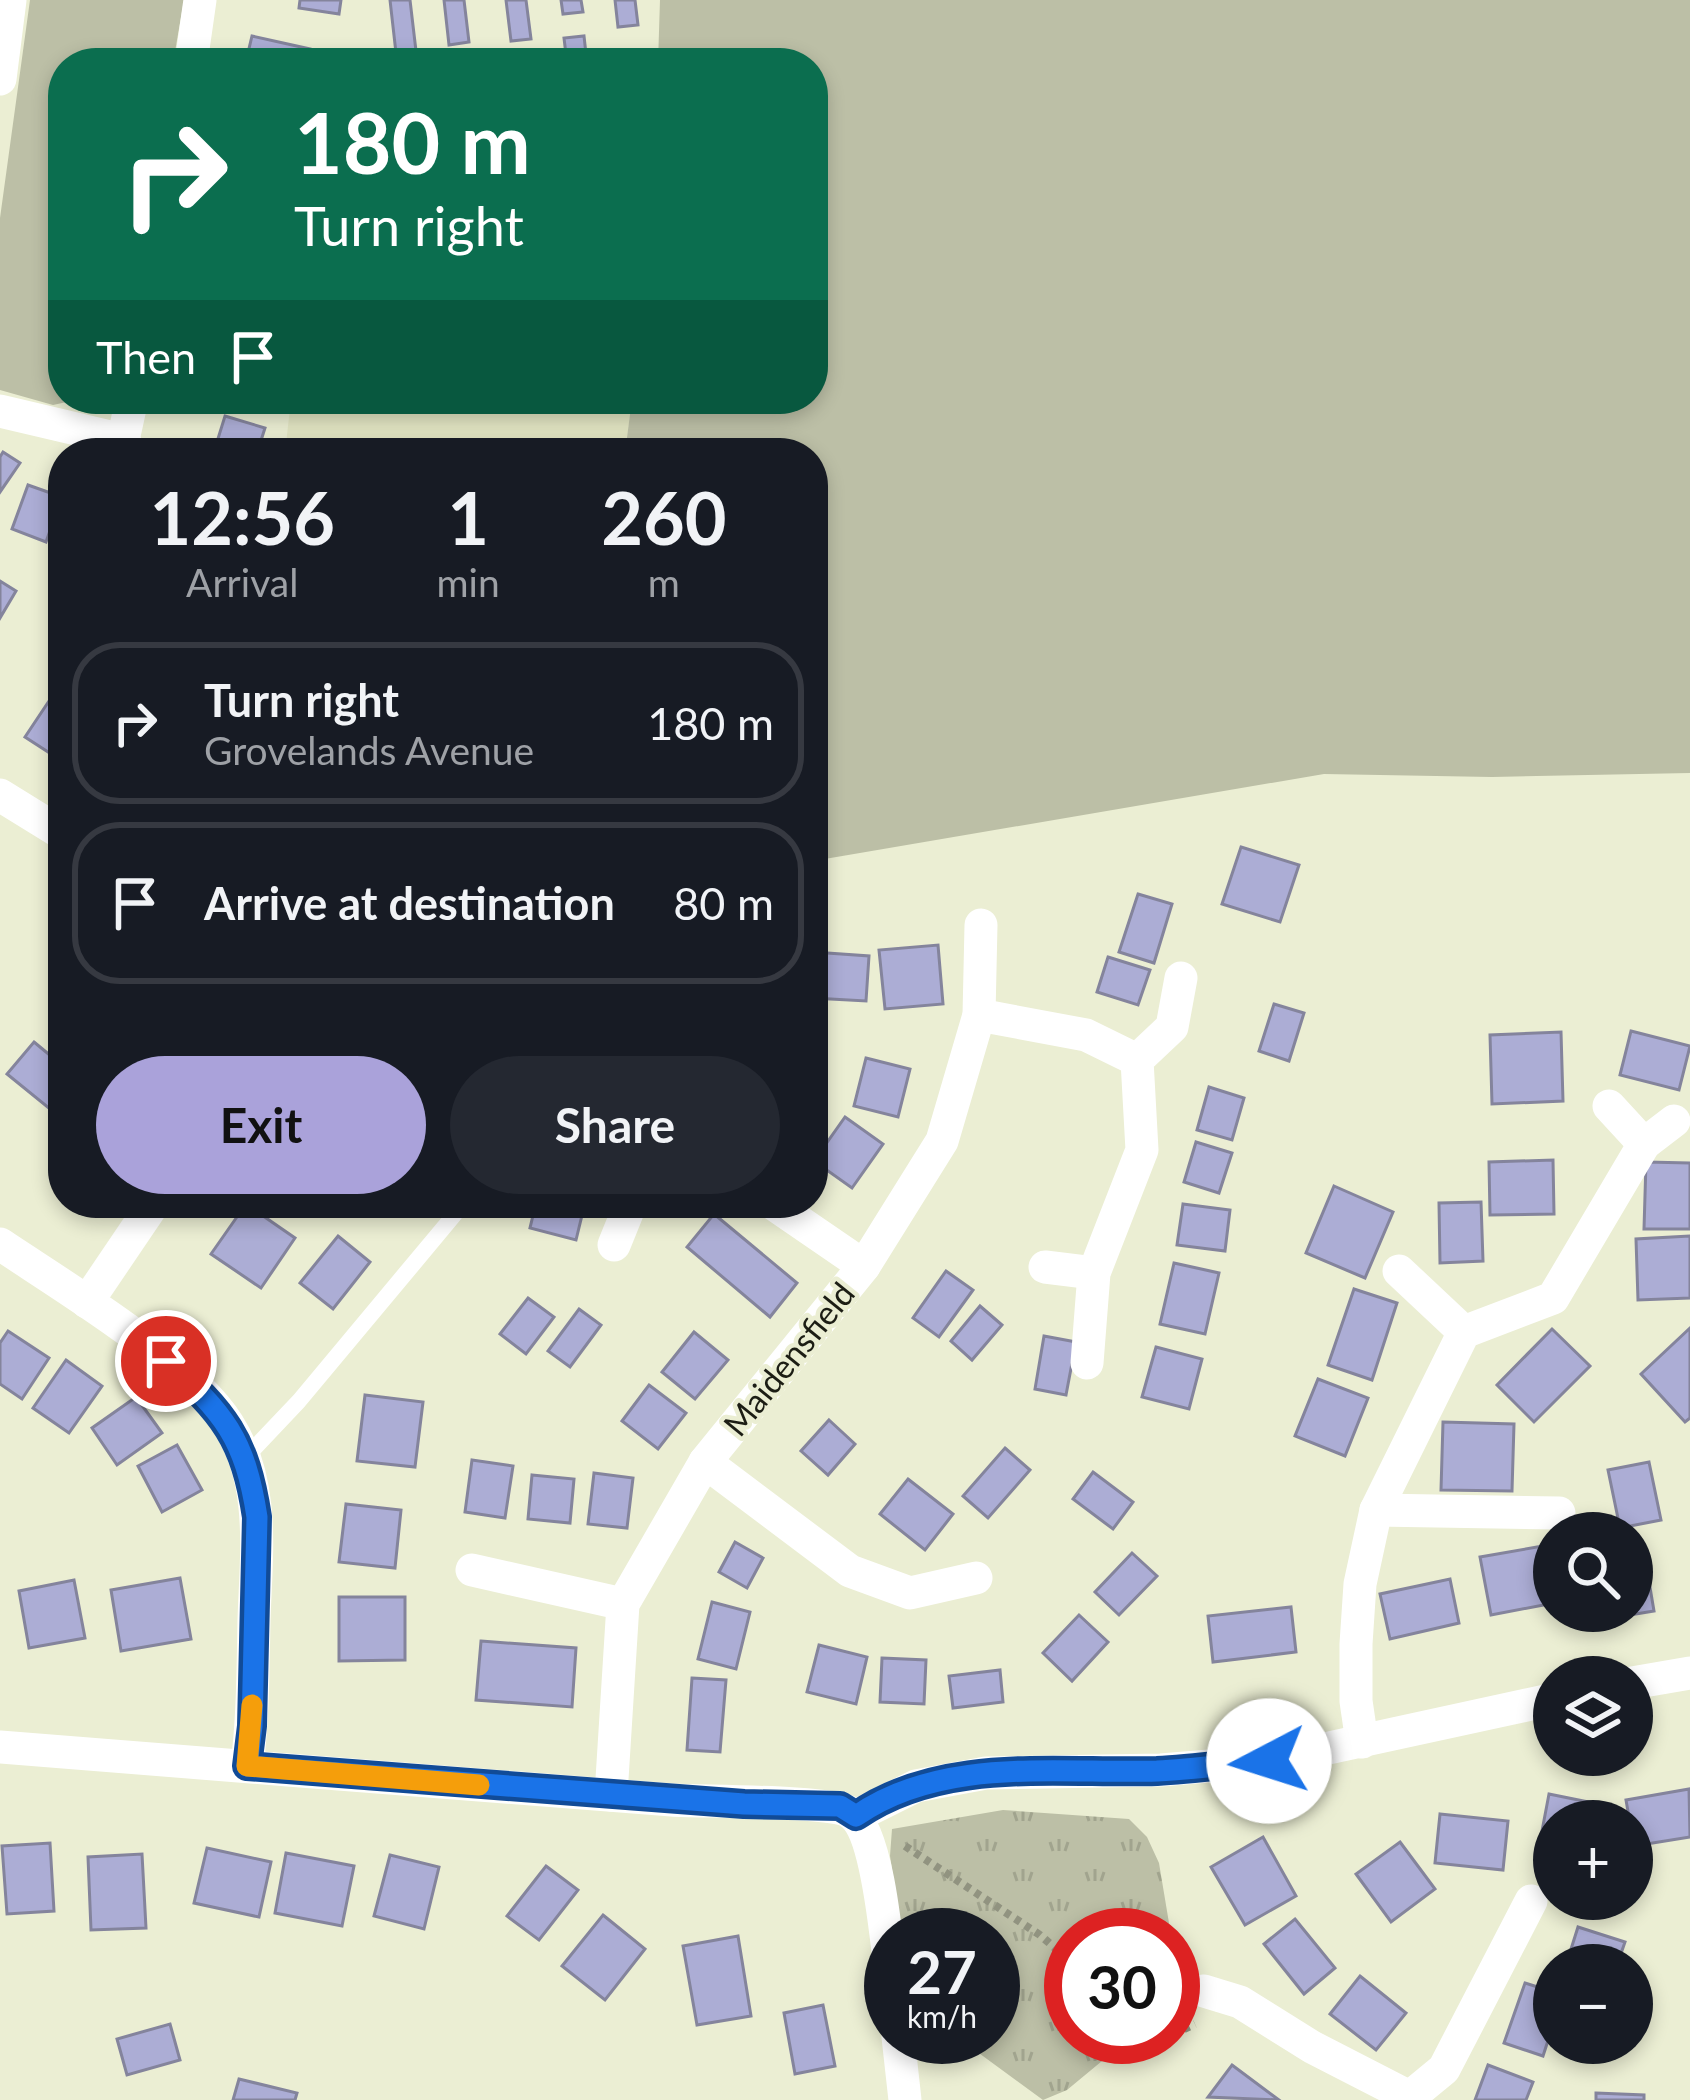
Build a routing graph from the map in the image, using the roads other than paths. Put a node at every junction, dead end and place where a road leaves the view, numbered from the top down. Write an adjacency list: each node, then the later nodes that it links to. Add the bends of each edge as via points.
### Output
1 (10, 0): 4 (street)
2 (200, 0): 3 (street)
3 (192, 48)
4 (0, 79)
5 (0, 411): 6 (street)
6 (95, 438)
7 (0, 795): 8 (street)
8 (48, 825)
9 (981, 925): 11 (street, Maidensfield)
10 (1181, 978): 12 (street, via 1172,1027)
11 (979, 1016): 12 (street, via 1086,1034); 22 (street, Maidensfield, via 942,1141)
12 (1137, 1060): 25 (street, via 1142,1150)
13 (1609, 1106): 15 (street)
14 (1674, 1121): 15 (street)
15 (1644, 1144): 27 (street, via 1553,1298)
16 (144, 1218): 26 (street)
17 (452, 1218): 29 (lane)
18 (625, 1218): 21 (street)
19 (794, 1218): 22 (street)
20 (0, 1244): 26 (street)
21 (614, 1245)
22 (864, 1267): 30 (street, Maidensfield)
23 (1045, 1267): 25 (street)
24 (1399, 1271): 27 (street)
25 (1094, 1273): 28 (street)
26 (87, 1302): 29 (street, via 209,1401)
27 (1464, 1332): 31 (street)
28 (1087, 1364)
29 (245, 1459): 41 (street, via 257,1517)
30 (705, 1462): 34 (street, via 850,1571 910,1593); 35 (street, Maidensfield)
31 (1376, 1510): 32 (street); 39 (street, via 1355,1644)
32 (1533, 1513)
33 (472, 1570): 35 (street)
34 (976, 1578)
35 (623, 1604): 42 (street, Maidensfield)
36 (1690, 1673): 37 (street)
37 (1653, 1679)
38 (1533, 1704): 39 (street)
39 (1362, 1742): 43 (street, via 1161,1771 986,1773 916,1786)
40 (0, 1747): 41 (street)
41 (247, 1766): 42 (street)
42 (611, 1795): 43 (street, via 840,1806)
43 (856, 1816): 45 (street)
44 (1532, 1901): 48 (street, via 1444,2068)
45 (882, 1908)
46 (1204, 1991): 48 (street, via 1240,2002)
47 (901, 2064): 49 (street)
48 (1413, 2098)
49 (905, 2100)

